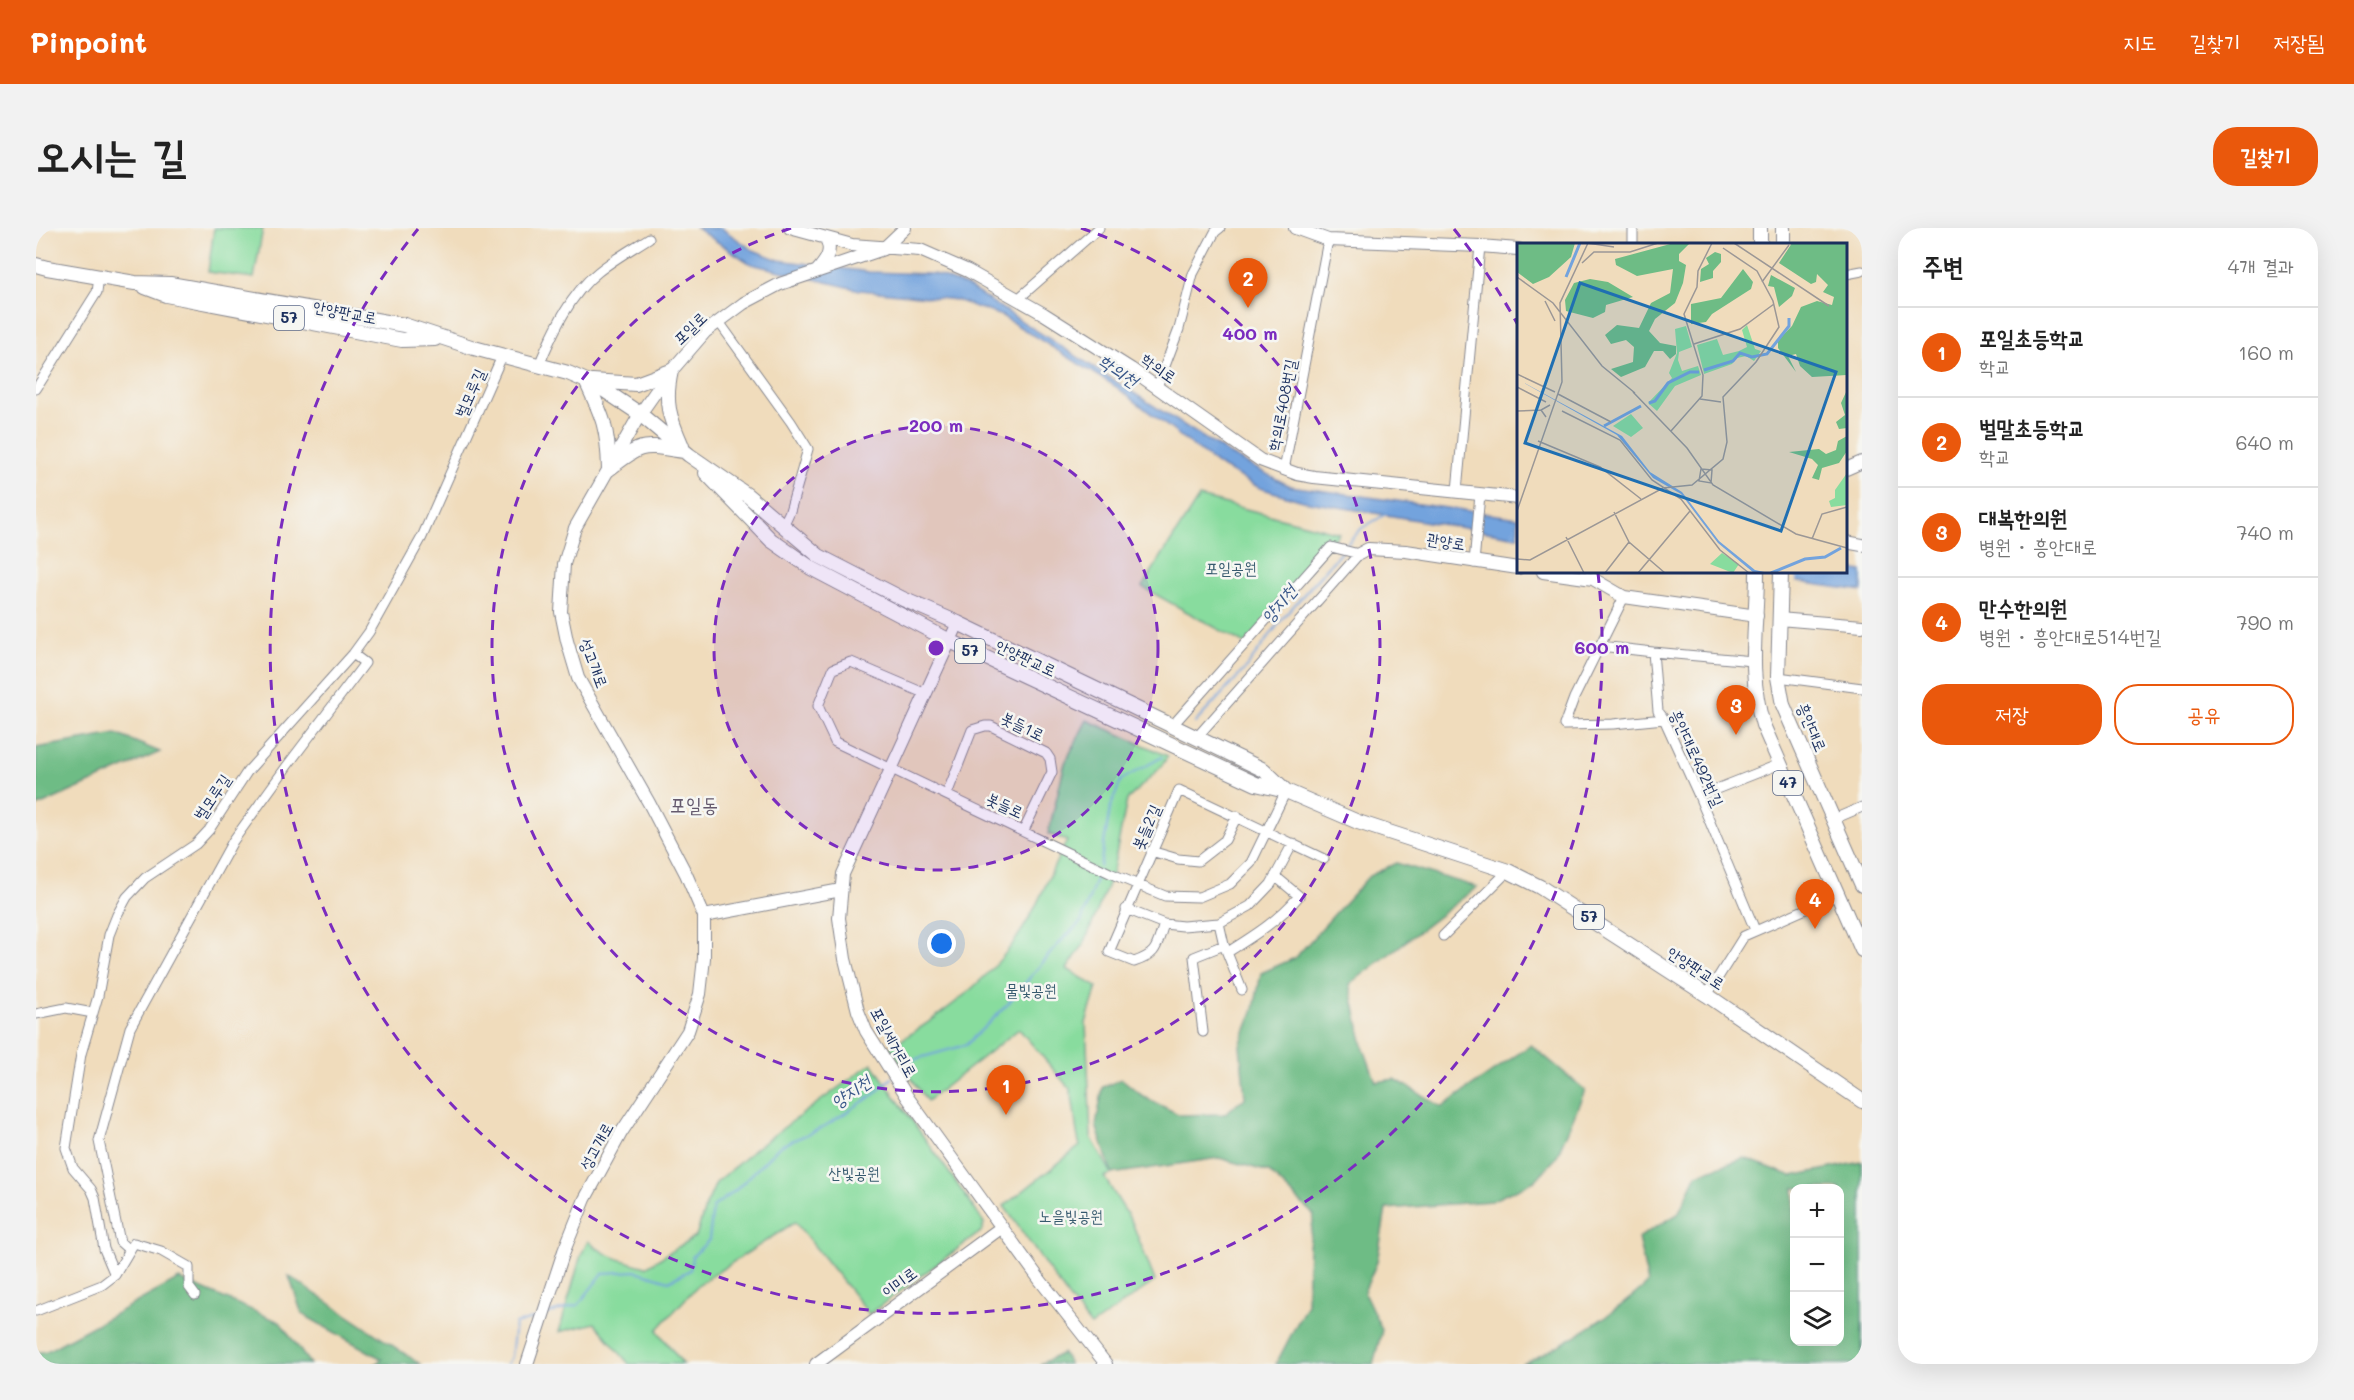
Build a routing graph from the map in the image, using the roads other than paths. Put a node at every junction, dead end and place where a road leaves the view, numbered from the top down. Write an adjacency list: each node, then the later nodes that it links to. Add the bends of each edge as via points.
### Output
1 (790, 228): 8 (street, 학의로)
2 (905, 228): 10 (street)
3 (1099, 228): 17 (street)
4 (1220, 228): 23 (street, via 1192,274 1179,329)
5 (1295, 228): 7 (street)
6 (649, 238): 20 (street, via 597,272 576,296)
7 (1328, 240): 9 (street); 30 (street, 학의로408번길)
8 (828, 242): 10 (street, 학의로); 13 (street, via 826,261)
9 (1480, 246): 11 (street); 31 (street)
10 (884, 249): 13 (street, 포일로); 17 (street, 학의로, via 921,250)
11 (1517, 249)
12 (40, 268): 16 (main road, 안양판교로 / 57)
13 (817, 270): 18 (street, 포일로, via 744,303)
14 (1862, 271): 15 (street)
15 (1847, 274)
16 (99, 277): 19 (main road, 안양판교로 / 57, via 170,284 392,323); 24 (street, via 97,292)
17 (1018, 299): 23 (street, 학의로)
18 (719, 322): 21 (street, 포일로, via 705,332); 34 (street, via 808,449)
19 (503, 354): 20 (main road, 안양판교로 / 57); 51 (street, 벌모루길, via 423,537)
20 (539, 364): 22 (main road, 안양판교로 / 57)
21 (671, 371): 22 (main road, via 636,384); 25 (street, 포일로); 26 (main road, via 666,402)
22 (586, 381): 25 (main road, 안양판교로 / 57); 29 (main road, via 605,424)
23 (1157, 387): 30 (street, 학의로, via 1260,460)
24 (36, 389)
25 (640, 414): 26 (main road, 안양판교로 / 57); 29 (street, 성고개로)
26 (686, 453): 29 (main road, via 644,446); 34 (main road, 안양판교로 / 57, via 747,495); 48 (main road, 안양판교로 / 57, via 771,540 810,568)
27 (1862, 462): 28 (street)
28 (1847, 468)
29 (609, 469): 79 (street, 성고개로, via 575,528 564,564 561,612 567,641 578,678 649,803)
30 (1284, 470): 31 (street, 학의로, via 1314,477)
31 (1457, 491): 33 (street, 학의로)
32 (1517, 498): 33 (street, 학의로)
33 (1480, 500): 38 (street)
34 (783, 526): 46 (main road, 안양판교로 / 57, via 819,556)
35 (1847, 542): 36 (street)
36 (1862, 545)
37 (1358, 552): 38 (street, 관양로, via 1406,551); 57 (street, via 1331,547); 58 (street)
38 (1475, 558): 39 (street, 관양로)
39 (1517, 568)
40 (1550, 573): 43 (street, via 1593,579)
41 (1757, 573): 44 (main road, 47)
42 (1781, 573): 45 (main road, 흥안대로 / 47)
43 (1624, 597): 44 (street); 49 (street)
44 (1757, 612): 52 (main road, 47)
45 (1779, 615): 47 (street); 53 (main road, 흥안대로 / 47)
46 (957, 622): 48 (street, 포일세거리로); 57 (main road, 안양판교로 / 57)
47 (1862, 626)
48 (950, 641): 55 (street, 포일세거리로); 61 (main road, 안양판교로 / 57, via 1256,784)
49 (1600, 645): 50 (street); 56 (street, via 1564,725)
50 (1653, 652): 52 (street); 56 (street, 흥안대로492번길, via 1658,711)
51 (353, 654): 88 (street, 벌모루길, via 248,772 196,844 145,878 127,897 109,935); 93 (street, via 365,663 233,841 130,1028 99,1141 120,1242)
52 (1753, 661): 59 (main road, 47, via 1755,699)
53 (1778, 677): 54 (street); 66 (main road, 흥안대로 / 47, via 1784,705)
54 (1862, 688)
55 (926, 694): 60 (street, 포일세거리로); 60 (street, 봇들로, via 851,662 833,669 818,706 835,742)
56 (1664, 719): 63 (street, 흥안대로492번길)
57 (1172, 726): 58 (main road, 안양판교로 / 57)
58 (1197, 737): 61 (main road, 안양판교로 / 57, via 1264,770)
59 (1780, 764): 63 (street); 77 (main road, 47)
60 (890, 770): 62 (street, 봇들로); 76 (street, 포일세거리로, via 850,854)
61 (1286, 791): 68 (street, 봇들로); 72 (main road, 안양판교로 / 57, via 1358,822)
62 (946, 794): 67 (street, 봇들로); 67 (street, 봇들1로, via 972,730 991,726 1046,753 1050,759 1052,772)
63 (1699, 796): 82 (street, 흥안대로492번길)
64 (1862, 807): 66 (street)
65 (1237, 816): 68 (street, 봇들2길); 70 (street, via 1225,840 1198,861); 70 (street, 봇들2길, via 1179,789)
66 (1834, 819): 75 (main road, 흥안대로 / 47)
67 (1024, 830): 74 (street, 봇들로)
68 (1267, 830): 69 (street, 봇들2길); 74 (street, 봇들로, via 1251,863 1230,884 1199,897 1164,896)
69 (1293, 843): 71 (street, 봇들2길); 73 (street)
70 (1151, 851): 74 (street, 봇들2길)
71 (1324, 859)
72 (1508, 871): 83 (street); 87 (main road, 안양판교로 / 57, via 1540,887)
73 (1275, 876): 80 (street, via 1250,906); 84 (street, via 1299,896 1285,914 1263,931)
74 (1137, 885): 78 (street, 봇들2길)
75 (1862, 885)
76 (841, 890): 79 (street); 92 (street, 포일세거리로, via 839,918 851,987 866,1031 893,1077)
77 (1838, 895): 82 (street); 85 (main road, 47)
78 (1126, 909): 81 (street); 81 (street, 봇들2길, via 1109,952 1134,962 1149,957)
79 (704, 916): 97 (street, 성고개로, via 700,994 688,1031 621,1133 585,1199)
80 (1219, 923): 81 (street); 84 (street)
81 (1164, 924)
82 (1755, 930): 87 (street, via 1744,936)
83 (1443, 936)
84 (1226, 948): 86 (street); 90 (street, via 1194,957)
85 (1862, 950)
86 (1242, 990)
87 (1707, 994): 91 (main road, 안양판교로 / 57)
88 (93, 1013): 89 (street, via 66,1008); 94 (street, 벌모루길, via 81,1054 66,1148 74,1168 95,1198 104,1249)
89 (36, 1014)
90 (1203, 1032)
91 (1860, 1098)
92 (1002, 1227): 98 (street, 이미로); 99 (street, 포일세거리로)
93 (129, 1250): 94 (street); 95 (street, via 134,1244 161,1251 189,1268 189,1287)
94 (115, 1275): 96 (street, via 102,1286)
95 (195, 1295)
96 (36, 1311)
97 (527, 1364)
98 (816, 1364)
99 (1106, 1364)

